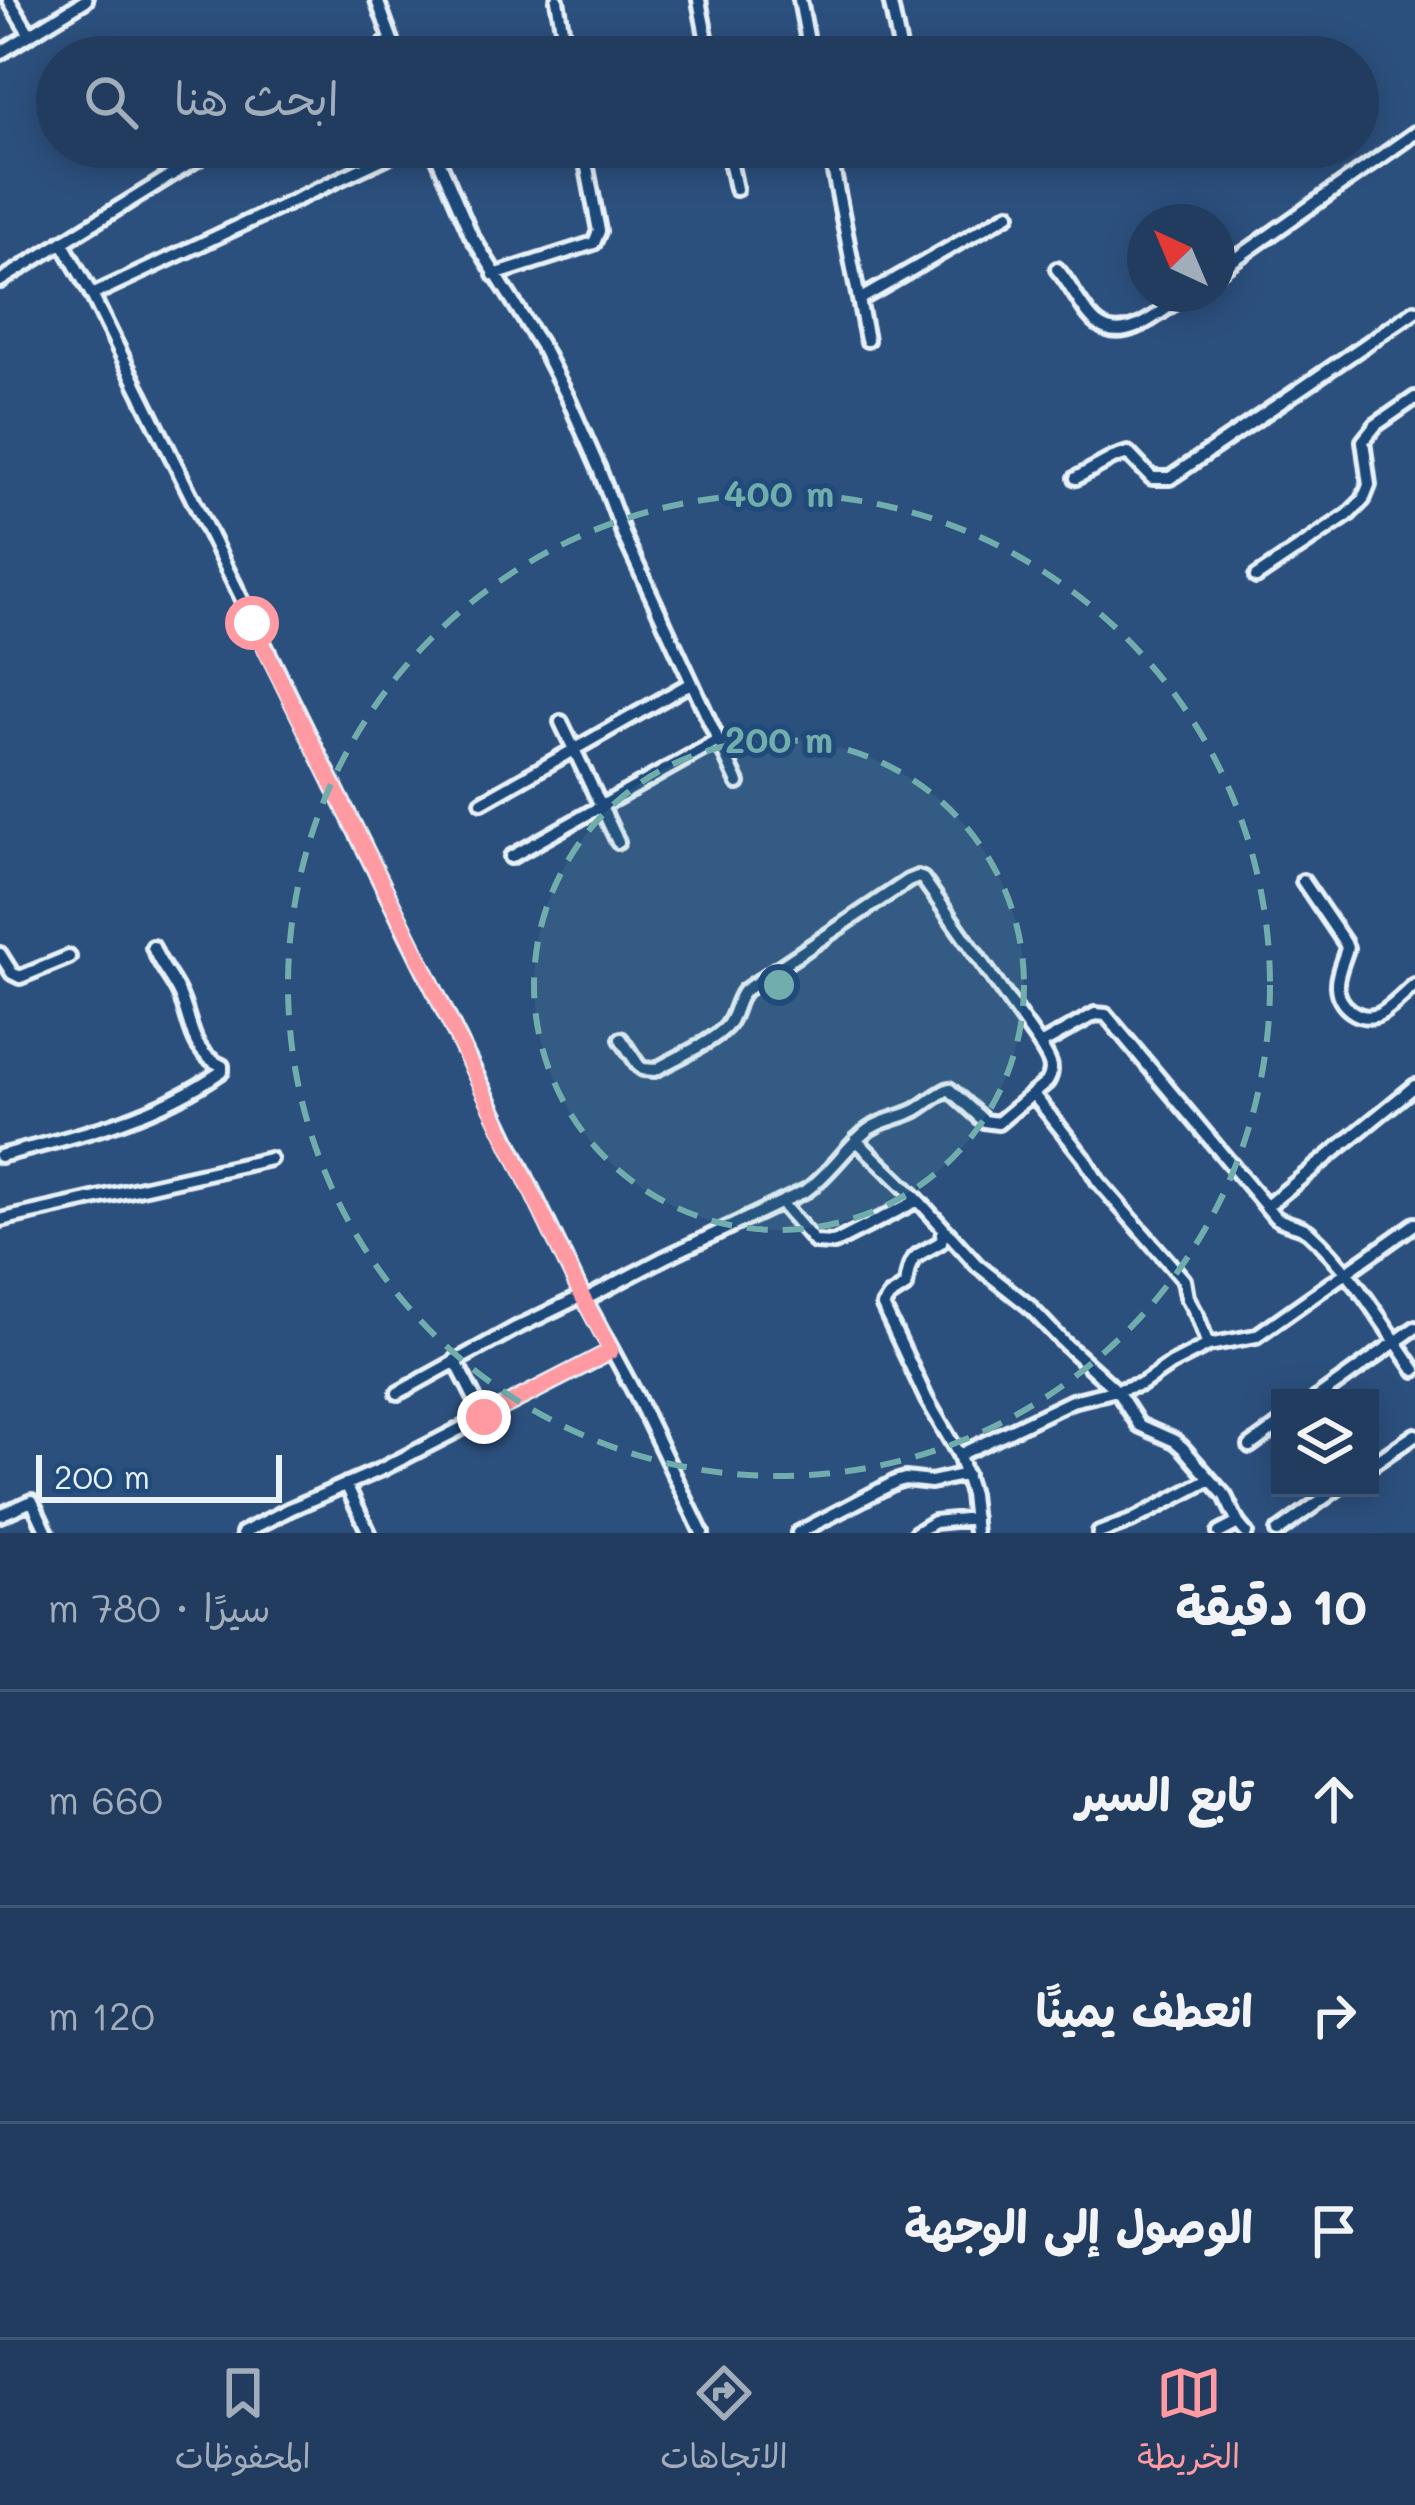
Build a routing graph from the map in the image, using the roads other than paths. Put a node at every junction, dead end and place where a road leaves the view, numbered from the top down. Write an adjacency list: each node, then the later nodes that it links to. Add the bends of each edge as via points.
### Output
1 (8, 0): 8 (street)
2 (86, 0): 8 (street)
3 (377, 0): 9 (street)
4 (556, 0): 10 (street)
5 (698, 0): 11 (street)
6 (800, 0): 12 (street)
7 (890, 0): 13 (street)
8 (29, 34): 14 (street)
9 (390, 36)
10 (563, 36)
11 (706, 36)
12 (807, 36)
13 (898, 36)
14 (0, 53)
15 (1415, 133): 16 (street)
16 (1379, 158)
17 (183, 168): 26 (street)
18 (363, 168): 31 (street)
19 (442, 168): 29 (street)
20 (587, 168): 29 (street, via 599,231 594,243)
21 (732, 168): 24 (street)
22 (833, 168): 32 (street)
23 (1365, 168): 27 (street)
24 (736, 189)
25 (1009, 214): 32 (street)
26 (62, 242): 30 (street); 31 (street)
27 (1235, 259)
28 (1057, 269): 34 (street, via 1095,322 1115,331)
29 (494, 275): 39 (street, via 568,398)
30 (0, 281)
31 (92, 296): 67 (street)
32 (859, 300): 35 (street)
33 (1415, 311): 37 (street, via 1169,478 1151,478 1128,454)
34 (1158, 312)
35 (867, 340)
36 (1415, 398): 38 (street, via 1363,441 1370,485 1357,507)
37 (1076, 478)
38 (1256, 577)
39 (691, 683): 41 (street); 42 (street)
40 (561, 722): 42 (street)
41 (716, 741): 43 (street); 45 (street)
42 (574, 749): 44 (street); 45 (street)
43 (738, 783)
44 (482, 802)
45 (601, 806): 46 (street); 47 (street)
46 (618, 842)
47 (511, 857)
48 (1303, 881): 52 (street, via 1347,948 1337,986 1355,1014 1382,1014)
49 (153, 947): 58 (street, via 201,1051 222,1071 120,1124)
50 (0, 954): 51 (street, via 20,976)
51 (69, 957)
52 (1415, 985)
53 (621, 1039): 54 (street, via 643,1069 655,1070 721,1031 745,991 918,877)
54 (1040, 1045): 56 (street, via 1052,1075); 62 (street, via 1106,1015)
55 (1415, 1086): 62 (street)
56 (1033, 1094): 57 (street, via 991,1124 946,1089); 70 (street, via 1184,1280)
57 (856, 1141): 60 (street); 61 (street, via 819,1181)
58 (0, 1156)
59 (270, 1159): 63 (street)
60 (918, 1200): 61 (street, via 823,1244); 65 (street)
61 (782, 1204): 67 (street)
62 (1267, 1206): 66 (street, via 1280,1221 1308,1231)
63 (0, 1220)
64 (1415, 1224): 66 (street)
65 (944, 1229): 75 (street); 81 (street, via 937,1245 913,1256 906,1286 884,1306)
66 (1346, 1273): 69 (street); 70 (street, via 1256,1336)
67 (583, 1298): 71 (street); 72 (street)
68 (1415, 1328): 69 (street)
69 (1395, 1342): 73 (street); 74 (street)
70 (1208, 1345): 75 (street)
71 (611, 1351): 77 (street); 94 (street)
72 (455, 1360): 76 (street); 77 (street)
73 (1415, 1370)
74 (1330, 1389)
75 (1117, 1390): 81 (street, via 1072,1401); 84 (street, via 1138,1425 1175,1441)
76 (398, 1394)
77 (484, 1417): 85 (street)
78 (1271, 1431): 80 (street)
79 (1415, 1435): 82 (street)
80 (1250, 1446)
81 (959, 1455): 83 (street)
82 (1379, 1460)
83 (966, 1474): 88 (street); 95 (street, via 895,1482)
84 (1209, 1480): 89 (street); 98 (street)
85 (346, 1484): 92 (street); 93 (street)
86 (1326, 1497): 90 (street)
87 (0, 1515): 91 (street, via 32,1501)
88 (974, 1518): 96 (street, via 934,1522); 97 (street)
89 (1242, 1528): 99 (street)
90 (1277, 1532)
91 (47, 1533)
92 (243, 1533)
93 (370, 1533)
94 (702, 1533)
95 (798, 1533)
96 (916, 1533)
97 (975, 1533)
98 (1099, 1533)
99 (1219, 1533)

